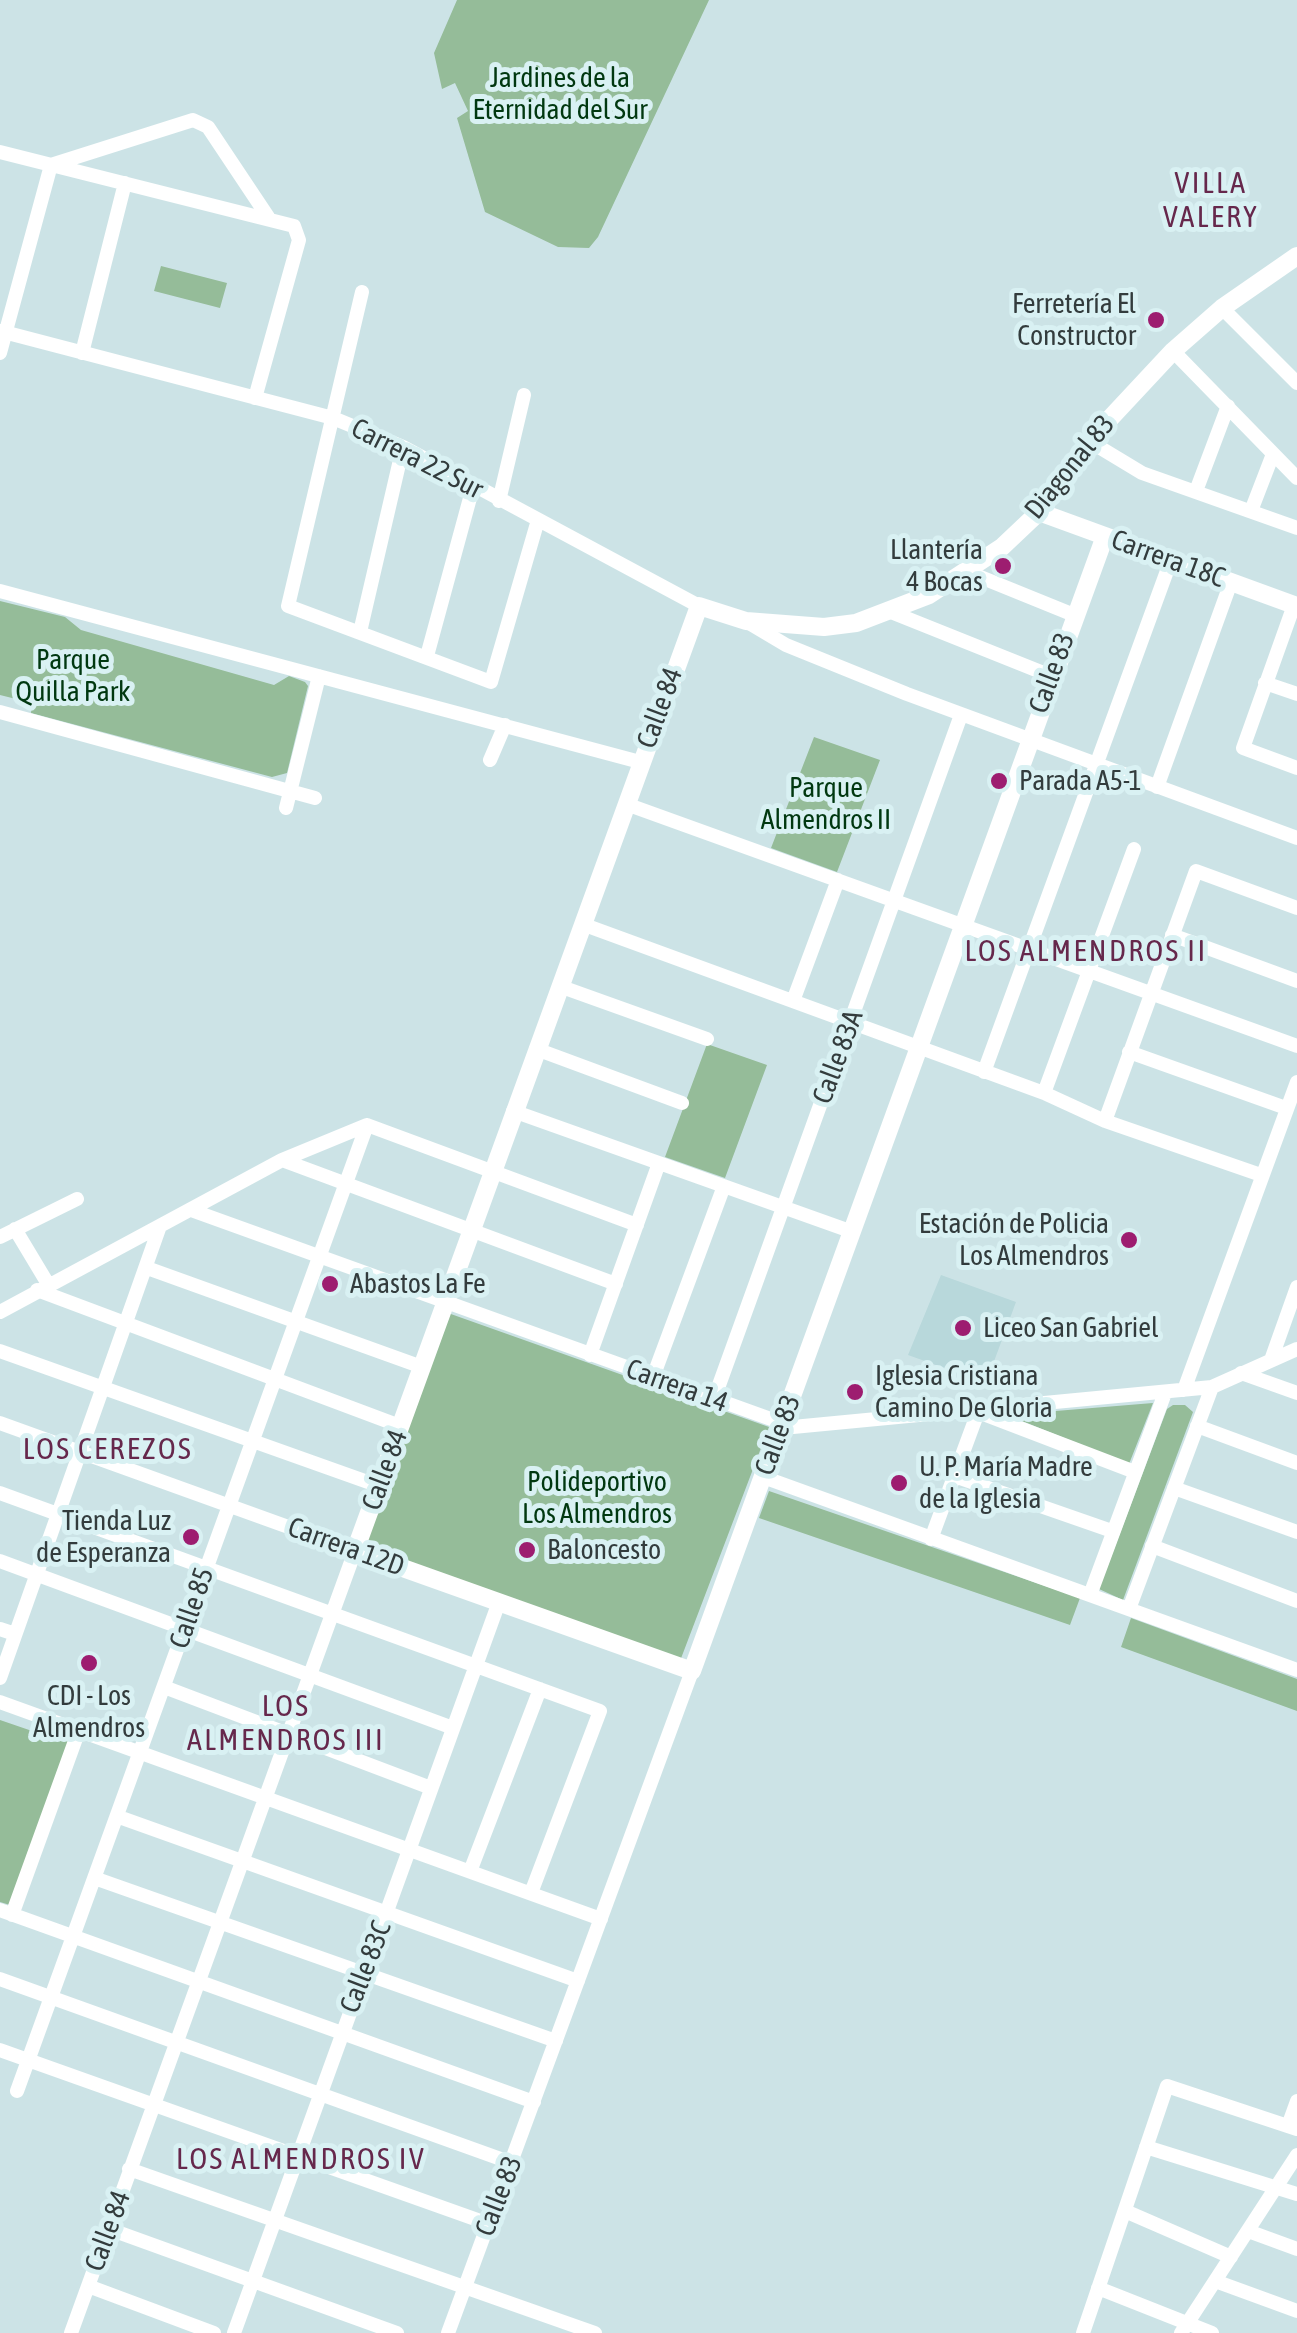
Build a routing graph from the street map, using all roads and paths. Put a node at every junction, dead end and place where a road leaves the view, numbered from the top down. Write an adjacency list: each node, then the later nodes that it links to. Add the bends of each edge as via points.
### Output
1 (0, 152): 2 (street)
2 (51, 165): 3 (street); 4 (street, via 193,120 208,128); 8 (street)
3 (125, 182): 4 (street); 11 (street)
4 (268, 217): 14 (street, via 287,222 299,240)
5 (1296, 258): 7 (street, Diagonal 83)
6 (362, 292): 16 (street)
7 (1222, 308): 9 (street, Diagonal 83); 12 (street)
8 (3, 332): 10 (street); 11 (street, Carrera 22 Sur)
9 (1172, 351): 15 (street); 17 (street, Diagonal 83)
10 (0, 353)
11 (82, 353): 14 (street, Carrera 22 Sur)
12 (1297, 383)
13 (524, 396): 23 (street)
14 (255, 398): 16 (street, Carrera 22 Sur)
15 (1228, 406): 19 (street); 22 (street)
16 (333, 418): 18 (street, Carrera 22 Sur); 38 (street, via 288,606)
17 (1088, 442): 22 (street, via 1142,473); 25 (street, Diagonal 83)
18 (402, 447): 21 (street, Carrera 22 Sur); 38 (street)
19 (1273, 454): 20 (street); 24 (street)
20 (1297, 478)
21 (473, 487): 23 (street, Carrera 22 Sur); 39 (street)
22 (1196, 492): 24 (street)
23 (499, 501): 26 (street, Carrera 22 Sur)
24 (1251, 511): 27 (street)
25 (1038, 512): 28 (street, Carrera 18C); 30 (street, Diagonal 83)
26 (538, 520): 34 (street, Carrera 22 Sur); 39 (street, via 492,682)
27 (1297, 528)
28 (1104, 536): 29 (street, Carrera 18C); 36 (street, Calle 83)
29 (1171, 560): 31 (street, Carrera 18C); 50 (street)
30 (968, 572): 35 (street, Diagonal 83); 36 (street)
31 (1231, 582): 33 (street, Carrera 18C); 52 (street)
32 (0, 591): 40 (street)
33 (1295, 603): 42 (street)
34 (699, 606): 37 (street, Diagonal 83); 49 (street, Calle 84)
35 (891, 612): 37 (street, Diagonal 83, via 824,627); 41 (street)
36 (1074, 615): 41 (street, Calle 83)
37 (746, 620): 45 (street, via 786,645)
38 (360, 632): 39 (street)
39 (426, 656)
40 (319, 676): 46 (street); 53 (street)
41 (1051, 676): 47 (street, Calle 83)
42 (1266, 683): 43 (street); 51 (street, via 1243,748)
43 (1297, 694)
44 (0, 712): 53 (street)
45 (962, 714): 47 (street); 60 (street, Calle 83A)
46 (504, 725): 48 (street); 49 (street)
47 (1028, 740): 50 (street); 63 (street, Calle 83)
48 (490, 760)
49 (640, 762): 55 (street, Calle 84)
50 (1095, 765): 52 (street); 65 (street)
51 (1297, 768)
52 (1158, 788): 57 (street)
53 (290, 791): 54 (street); 56 (street)
54 (315, 798)
55 (626, 804): 59 (street); 62 (street, Calle 84)
56 (286, 808)
57 (1297, 838)
58 (1134, 849): 66 (street)
59 (838, 880): 60 (street); 70 (street)
60 (895, 900): 63 (street); 71 (street, Calle 83A)
61 (1297, 908): 64 (street, via 1196,871)
62 (582, 924): 68 (street, Calle 84); 70 (street)
63 (961, 924): 65 (street); 74 (street, Calle 83)
64 (1172, 935): 67 (street); 69 (street)
65 (1028, 948): 66 (street); 77 (street)
66 (1088, 970): 69 (street); 79 (street)
67 (1297, 982)
68 (559, 986): 72 (street); 75 (street, Calle 84)
69 (1150, 993): 73 (street); 76 (street)
70 (793, 1001): 71 (street)
71 (851, 1023): 74 (street); 92 (street, Calle 83A)
72 (707, 1040)
73 (1297, 1046)
74 (916, 1047): 77 (street); 98 (street, Calle 83)
75 (536, 1050): 80 (street); 82 (street, Calle 84)
76 (1129, 1052): 81 (street); 83 (street)
77 (984, 1072): 79 (street)
78 (1297, 1082): 81 (street)
79 (1044, 1094): 83 (street)
80 (682, 1103)
81 (1286, 1108): 88 (street)
82 (513, 1111): 86 (street); 87 (street, Calle 84)
83 (1104, 1121): 88 (street)
84 (367, 1125): 85 (street); 87 (street); 89 (street, Calle 85)
85 (282, 1160): 89 (street); 93 (street)
86 (660, 1163): 90 (street); 94 (street)
87 (491, 1172): 94 (street); 97 (street, Calle 84)
88 (1260, 1175): 119 (street)
89 (346, 1186): 97 (street); 100 (street, Calle 85)
90 (724, 1186): 92 (street); 115 (street)
91 (77, 1199): 96 (street)
92 (783, 1207): 98 (street); 122 (street, Calle 83A)
93 (191, 1210): 95 (street); 100 (street, Carrera 14)
94 (637, 1225): 102 (street)
95 (160, 1226): 101 (street); 103 (street)
96 (15, 1228): 99 (street); 103 (street)
97 (471, 1231): 102 (street); 105 (street, Calle 84)
98 (850, 1231): 125 (street, Calle 83)
99 (0, 1237)
100 (322, 1254): 105 (street, Carrera 14); 107 (street, Calle 85)
101 (147, 1268): 107 (street); 108 (street)
102 (616, 1284): 111 (street)
103 (42, 1287): 106 (street); 108 (street)
104 (1297, 1287): 112 (street)
105 (444, 1301): 111 (street, Carrera 14); 113 (street, Calle 84)
106 (0, 1312)
107 (297, 1322): 113 (street); 116 (street, Calle 85)
108 (126, 1326): 116 (street); 118 (street)
109 (1297, 1349): 112 (street, Carrera 14)
110 (0, 1351): 118 (street)
111 (590, 1355): 115 (street, Carrera 14)
112 (1270, 1360): 114 (street, Carrera 14)
113 (422, 1367): 126 (street, Calle 84)
114 (1241, 1373): 117 (street, Carrera 14); 121 (street)
115 (653, 1377): 122 (street, Carrera 14)
116 (276, 1380): 126 (street); 128 (street, Calle 85)
117 (1212, 1387): 119 (street, Carrera 14); 127 (street)
118 (105, 1390): 128 (street); 129 (street)
119 (1184, 1390): 120 (street, Carrera 14)
120 (1165, 1393): 123 (street, Carrera 14); 131 (street)
121 (1297, 1393)
122 (714, 1399): 125 (street, Carrera 14)
123 (978, 1412): 125 (street, Carrera 14); 131 (street); 133 (street)
124 (0, 1423): 129 (street, Carrera 12D)
125 (782, 1424): 132 (street, Calle 83)
126 (400, 1426): 134 (street, Calle 84)
127 (1198, 1426): 130 (street); 135 (street)
128 (252, 1441): 134 (street); 137 (street, Calle 85)
129 (81, 1455): 137 (street, Carrera 12D); 138 (street)
130 (1297, 1463)
131 (1135, 1472): 139 (street)
132 (763, 1476): 141 (street); 158 (street, Calle 83)
133 (954, 1476): 139 (street); 141 (street)
134 (379, 1486): 143 (street, Calle 84)
135 (1174, 1488): 140 (street); 142 (street)
136 (0, 1492): 138 (street)
137 (229, 1506): 143 (street, Carrera 12D); 145 (street, Calle 85)
138 (59, 1514): 145 (street); 146 (street)
139 (1112, 1531): 147 (street)
140 (1297, 1532)
141 (932, 1539): 147 (street)
142 (1152, 1546): 148 (street); 150 (street)
143 (355, 1551): 149 (street, Carrera 12D); 151 (street, Calle 84)
144 (0, 1561): 146 (street)
145 (207, 1566): 151 (street); 153 (street, Calle 85)
146 (37, 1574): 153 (street); 154 (street)
147 (1090, 1595): 150 (street)
148 (1297, 1601)
149 (499, 1602): 156 (street, Calle 83C); 158 (street, Carrera 12D)
150 (1129, 1608): 157 (street)
151 (332, 1613): 156 (street); 159 (street, Calle 84)
152 (0, 1629): 154 (street)
153 (185, 1631): 159 (street); 161 (street, Calle 85)
154 (15, 1634): 160 (street)
155 (1297, 1652): 157 (street)
156 (476, 1665): 162 (street); 164 (street, Calle 83C)
157 (1294, 1669)
158 (692, 1671): 178 (street, Calle 83)
159 (311, 1677): 164 (street); 166 (street, Calle 84)
160 (0, 1678)
161 (164, 1687): 166 (street); 167 (street, Calle 85)
162 (540, 1689): 173 (street); 175 (street, via 600,1710)
163 (0, 1702): 165 (street)
164 (453, 1728): 168 (street, Calle 83C)
165 (79, 1730): 167 (street); 176 (street)
166 (290, 1736): 168 (street); 169 (street, Calle 84)
167 (142, 1752): 169 (street); 170 (street, Calle 85)
168 (430, 1788): 171 (street, Calle 83C)
169 (268, 1796): 171 (street); 172 (street, Calle 84)
170 (119, 1817): 172 (street); 174 (street, Calle 85)
171 (409, 1848): 173 (street); 177 (street, Calle 83C)
172 (245, 1860): 177 (street); 179 (street, Calle 84)
173 (471, 1870): 175 (street)
174 (97, 1879): 179 (street); 180 (street, Calle 85)
175 (531, 1893): 178 (street)
176 (6, 1912): 180 (street)
177 (387, 1912): 181 (street, Calle 83C); 184 (street)
178 (600, 1918): 184 (street, Calle 83)
179 (222, 1921): 181 (street); 183 (street, Calle 84)
180 (76, 1938): 183 (street); 185 (street, Calle 85)
181 (364, 1971): 186 (street, Calle 83C); 188 (street)
182 (0, 1979): 185 (street)
183 (199, 1981): 186 (street); 187 (street, Calle 84)
184 (578, 1981): 188 (street, Calle 83)
185 (52, 1997): 187 (street); 190 (street, Calle 85)
186 (342, 2033): 192 (street, Calle 83C); 195 (street)
187 (176, 2041): 192 (street); 194 (street, Calle 84)
188 (556, 2041): 195 (street, Calle 83)
189 (0, 2050): 190 (street)
190 (28, 2060): 191 (street, Calle 85); 194 (street)
191 (17, 2091)
192 (320, 2094): 198 (street, Calle 83C); 200 (street)
193 (1297, 2100): 196 (street)
194 (153, 2102): 198 (street); 201 (street, Calle 84)
195 (534, 2102): 200 (street, Calle 83)
196 (1292, 2127): 197 (street, via 1167,2086)
197 (1146, 2147): 202 (street); 204 (street)
198 (298, 2154): 205 (street, Calle 83C); 206 (street)
199 (1297, 2155): 202 (street)
200 (512, 2163): 206 (street, Calle 83)
201 (130, 2170): 205 (street); 207 (street, Calle 84)
202 (1277, 2186): 203 (street); 208 (street)
203 (1297, 2194)
204 (1124, 2211): 210 (street); 215 (street)
205 (274, 2220): 211 (street, Calle 83C); 214 (street)
206 (489, 2224): 214 (street, Calle 83)
207 (109, 2229): 211 (street); 213 (street, Calle 84)
208 (1248, 2231): 209 (street); 210 (street)
209 (1297, 2249)
210 (1231, 2257): 212 (street)
211 (252, 2281): 220 (street, Calle 83C); 221 (street)
212 (1215, 2281): 216 (street); 217 (street)
213 (88, 2286): 218 (street, Calle 84); 219 (street)
214 (464, 2288): 222 (street, Calle 83); 223 (street)
215 (1098, 2288): 217 (street); 224 (street)
216 (1297, 2311)
217 (1185, 2328): 225 (street)
218 (70, 2333)
219 (214, 2333)
220 (234, 2333)
221 (397, 2333)
222 (448, 2333)
223 (595, 2333)
224 (1083, 2333)
225 (1212, 2333)

